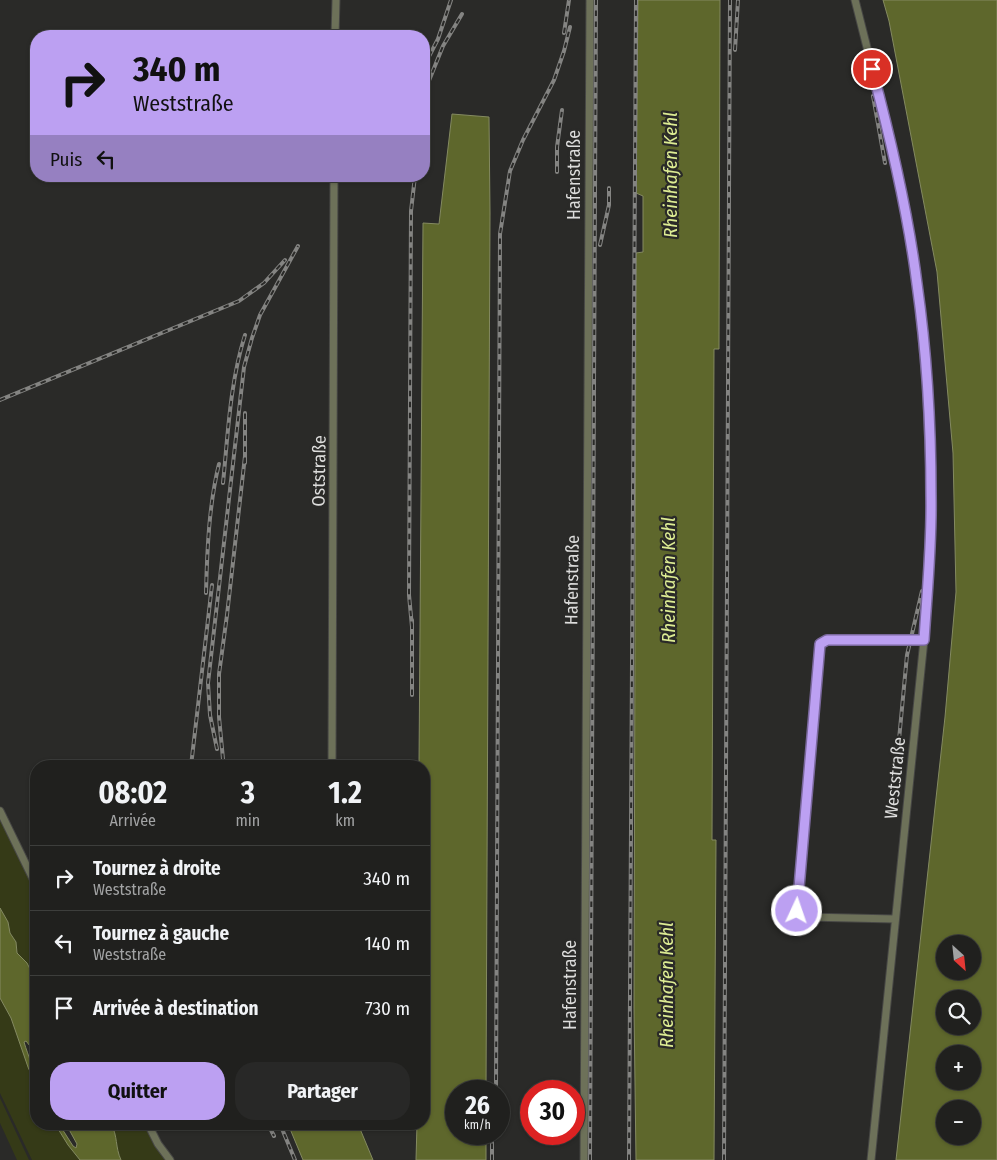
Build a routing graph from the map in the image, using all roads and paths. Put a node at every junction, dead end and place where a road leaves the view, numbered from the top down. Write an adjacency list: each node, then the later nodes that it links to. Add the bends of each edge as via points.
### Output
1 (336, 0): 4 (street)
2 (590, 0): 13 (street, Hafenstraße)
3 (855, 0): 6 (street, Weststraße, via 901,190 917,284 926,381 931,496)
4 (335, 30)
5 (334, 182): 7 (street, Oststraße)
6 (924, 640): 10 (street, Weststraße); 10 (street, via 827,640 821,642 820,647 797,911 806,918)
7 (332, 760)
8 (0, 811): 9 (street)
9 (30, 873)
10 (895, 918): 14 (street, Weststraße)
11 (151, 1130): 12 (street)
12 (170, 1160)
13 (584, 1160)
14 (871, 1160)

